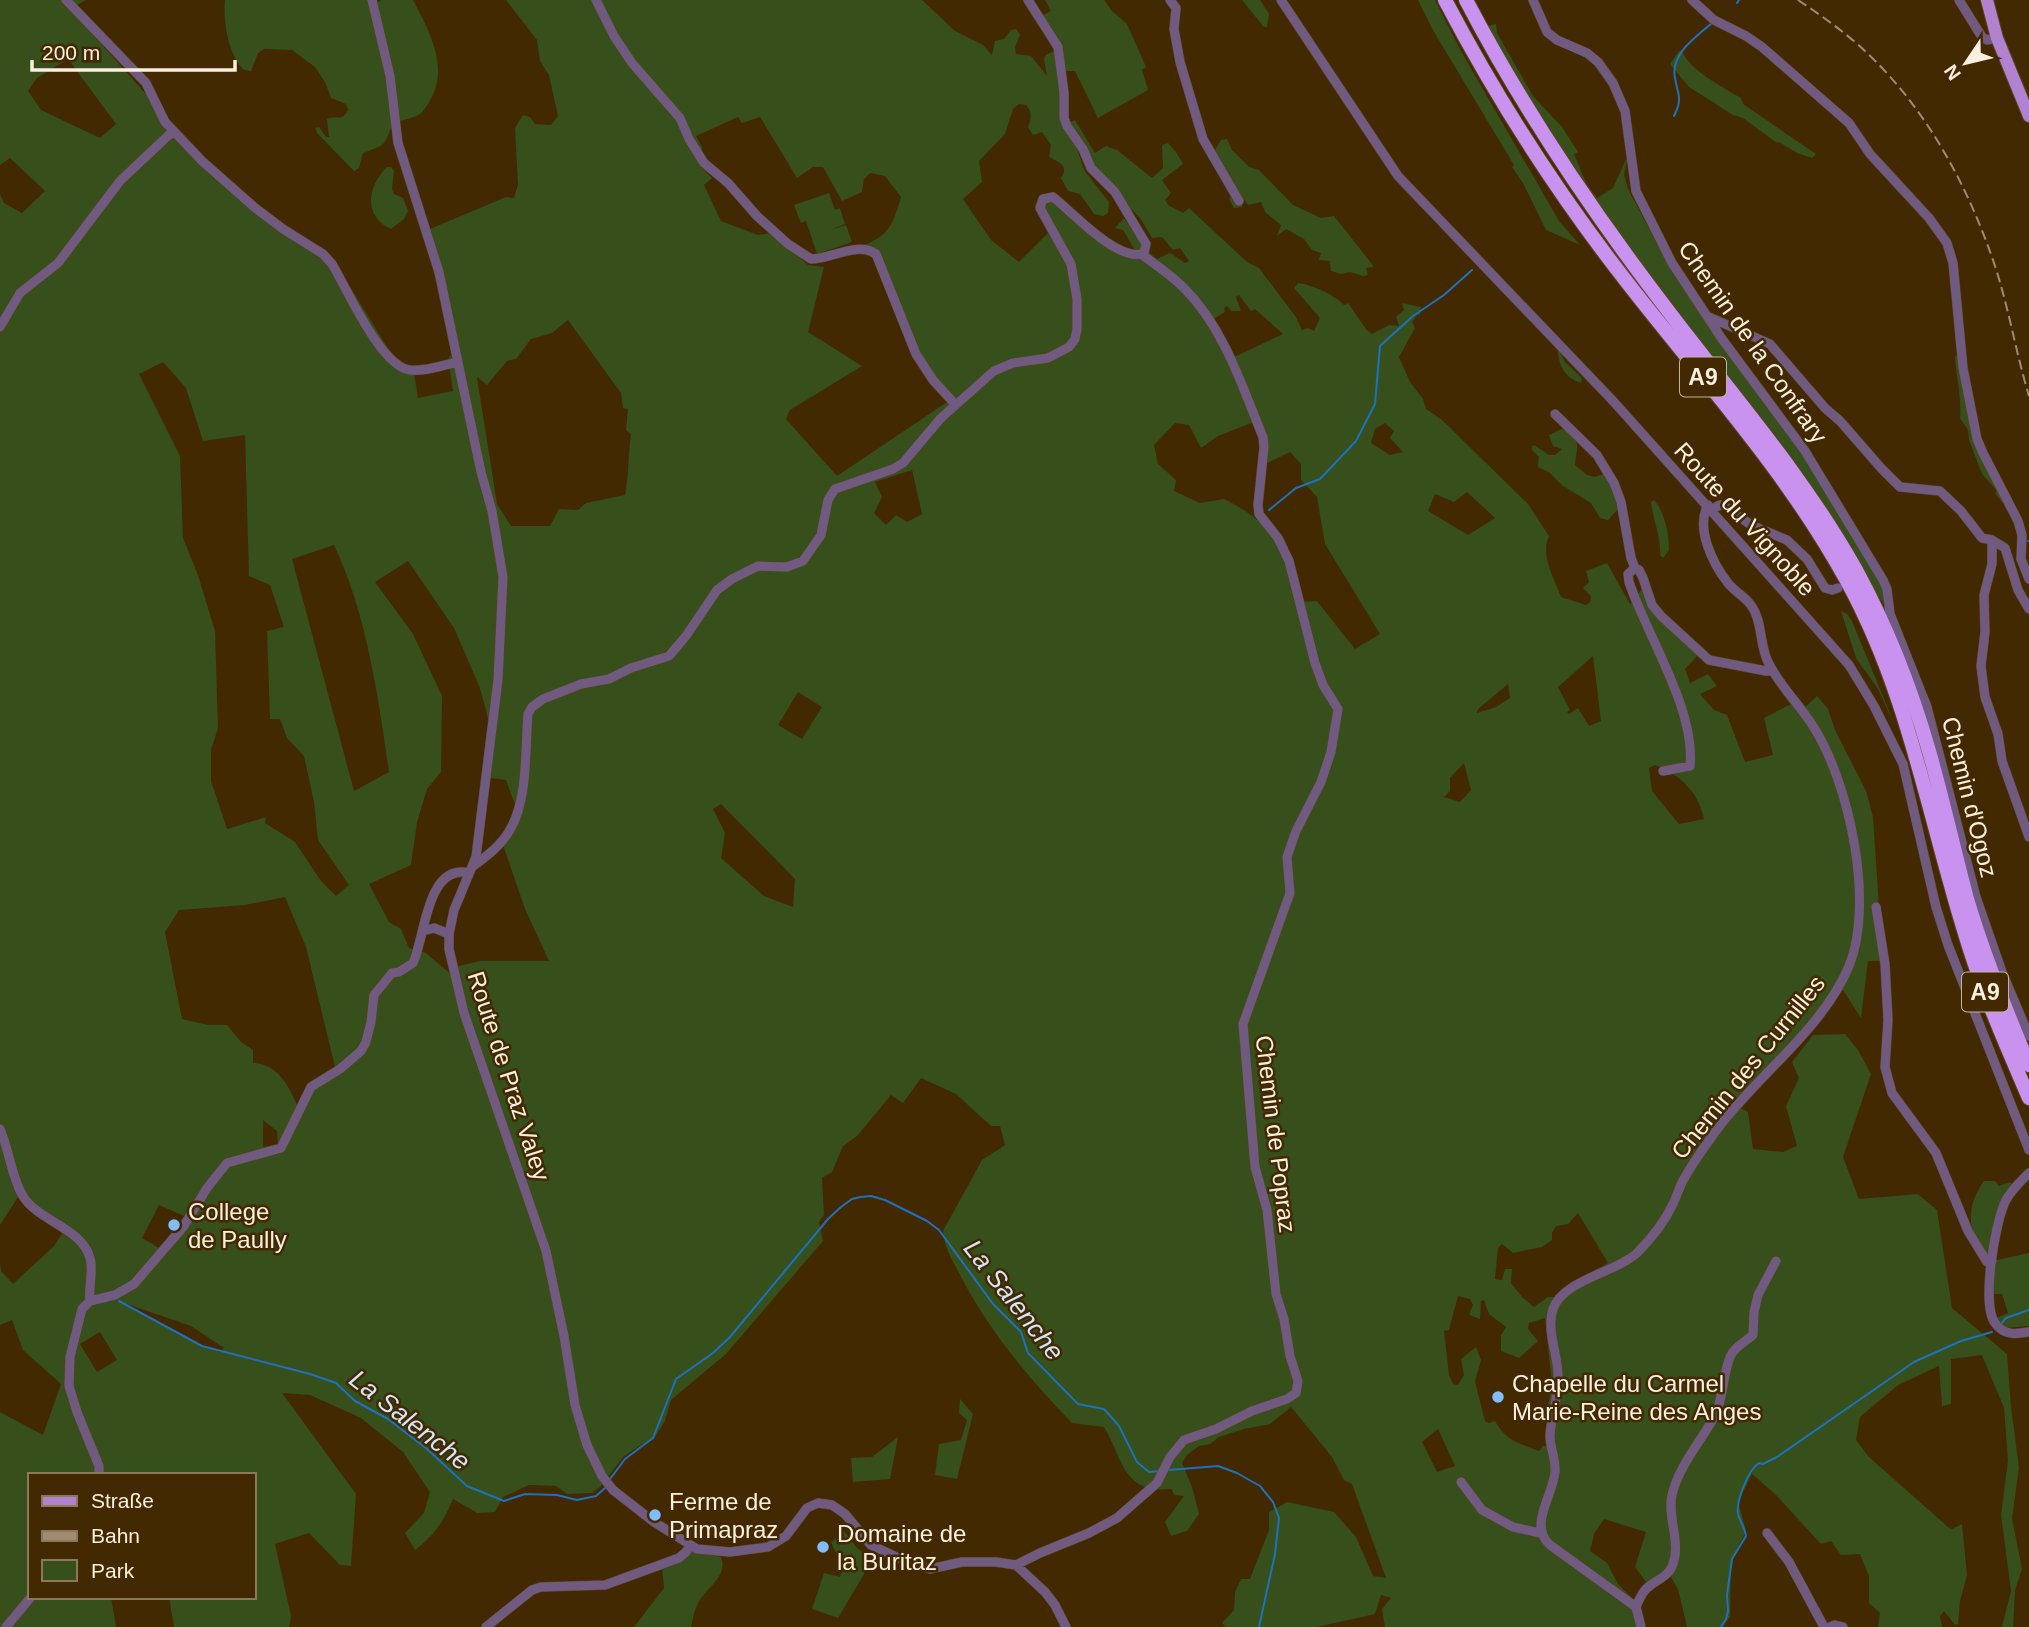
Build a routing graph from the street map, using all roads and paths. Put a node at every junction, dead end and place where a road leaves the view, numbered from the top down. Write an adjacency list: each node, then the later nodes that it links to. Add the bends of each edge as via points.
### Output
1 (66, 0): 15 (street, via 146,83)
2 (372, 0): 22 (street, Route de Praz Valey, via 390,76 400,154 439,272)
3 (596, 0): 23 (street, via 614,36 680,118 704,163 757,216 811,259 859,249 876,254 916,354)
4 (1028, 0): 17 (street, Chemin de Popraz, via 1058,47 1067,126)
5 (1170, 0): 16 (street, via 1176,8 1174,29 1180,62 1203,139)
6 (1281, 0): 25 (street, Route du Vignoble, via 1398,176)
7 (1445, 0): 41 (highway, A9, via 1504,105 1558,188 1757,445 1828,548 1858,602 1909,728 1983,988)
8 (1466, 0): 40 (highway, A9, via 1525,104 1595,212 1766,435 1856,571 1896,655 1924,732 1965,891 1991,972)
9 (1533, 0): 20 (street, Chemin de la Confrary, via 1547,32 1587,53 1613,83 1625,111 1641,204)
10 (1692, 0): 29 (street, via 1714,20 1762,47 1849,123 1947,243 1977,439 2018,521 2021,559)
11 (1959, 0): 13 (street, via 1982,37)
12 (1987, 0): 13 (main road)
13 (1997, 38): 14 (main road)
14 (2029, 116)
15 (173, 131): 21 (street, via 120,181 58,263 20,293); 22 (street, via 254,207 323,254 388,359 412,371)
16 (1239, 201)
17 (1146, 244): 18 (street); 19 (street, Chemin de Popraz)
18 (1141, 254): 19 (street, Chemin de Popraz); 23 (street, Chemin de Popraz, via 1130,254 1101,238 1053,197 1043,199 1040,208 1070,264 1077,299 1075,339 1059,354 994,371)
19 (1163, 270): 54 (street, Chemin de Popraz, via 1196,302 1215,329 1263,438 1259,514 1289,561 1315,663 1338,709 1321,782 1287,858 1290,893 1243,1024 1255,1167 1297,1385 1296,1393 1287,1399 1184,1440 1157,1483 1116,1518)
20 (1705, 315): 26 (street, via 1770,344 1900,486 1940,491 1982,538); 28 (street, Chemin de la Confrary, via 1805,451)
21 (0, 327)
22 (458, 362): 35 (street, Route de Praz Valey, via 503,577 498,680 476,857)
23 (955, 404): 35 (street, via 903,463 835,489 821,535 803,561 787,567 758,566 732,579 717,590 668,656 537,702 528,714 519,811 498,845)
24 (1555, 414): 27 (street, via 1597,456 1614,483)
25 (1710, 507): 30 (street, via 1725,506 1751,525 1781,536 1807,559 1822,585); 32 (street, Chemin des Curnilles, via 1702,519 1709,548 1728,583 1752,607); 43 (street, Route du Vignoble, via 1849,665 1898,751 1948,945)
26 (1992, 540): 31 (street, via 2009,555 2018,590); 34 (street, via 1981,666 2002,761)
27 (1635, 568): 32 (street, via 1661,616 1709,660); 33 (street, via 1629,582 1677,697 1690,744 1690,766)
28 (1876, 568): 39 (street, Chemin d'Ogoz, via 1927,707 1976,897)
29 (2029, 579)
30 (1838, 588)
31 (2029, 609)
32 (1773, 671): 51 (street, Chemin des Curnilles, via 1813,726 1832,760 1843,795 1854,840 1859,903 1850,965 1816,1017 1717,1129 1683,1179 1653,1237 1629,1260 1579,1284 1555,1304 1551,1324 1559,1378 1550,1441 1555,1472)
33 (1663, 771)
34 (2029, 837)
35 (470, 871): 37 (street, via 455,874 437,888); 38 (street, Route de Praz Valey)
36 (1875, 907): 46 (street, via 1885,964 1885,1067 1892,1093 1936,1153 1975,1244 1987,1262)
37 (423, 931): 38 (street, via 434,928); 47 (street, via 413,963 392,973 374,995 366,1042 341,1069 311,1087 281,1148 227,1163 184,1226 134,1284 115,1296)
38 (449, 934): 53 (street, Route de Praz Valey, via 464,1013 546,1251 580,1426 610,1488)
39 (2029, 1036)
40 (2029, 1065)
41 (2029, 1098)
42 (0, 1129): 47 (street, via 22,1195 88,1253)
43 (2029, 1150)
44 (2029, 1173): 46 (street, via 2005,1201)
45 (1776, 1261): 56 (street, via 1758,1295 1753,1335 1730,1357 1719,1406 1689,1454 1672,1496 1674,1563 1669,1573 1641,1594)
46 (1992, 1261): 48 (street, via 1988,1295 1996,1325 2011,1334)
47 (90, 1301): 49 (street, via 82,1308 68,1375)
48 (2029, 1332)
49 (99, 1473)
50 (1461, 1482): 51 (street, via 1482,1510 1513,1527)
51 (1540, 1532): 56 (street, via 1550,1545)
52 (1768, 1533): 61 (street)
53 (690, 1546): 54 (street, via 730,1552 768,1547 786,1536 807,1508 824,1503 838,1508 871,1545 909,1563 930,1569 962,1562); 58 (street, via 679,1558 605,1585 532,1590)
54 (1016, 1565): 59 (street, via 1045,1591)
55 (29, 1599): 57 (street)
56 (1636, 1607): 60 (street)
57 (6, 1627)
58 (486, 1627)
59 (1066, 1627)
60 (1641, 1627)
61 (1824, 1627)
62 (1830, 1627): 63 (street)
63 (1843, 1627)

